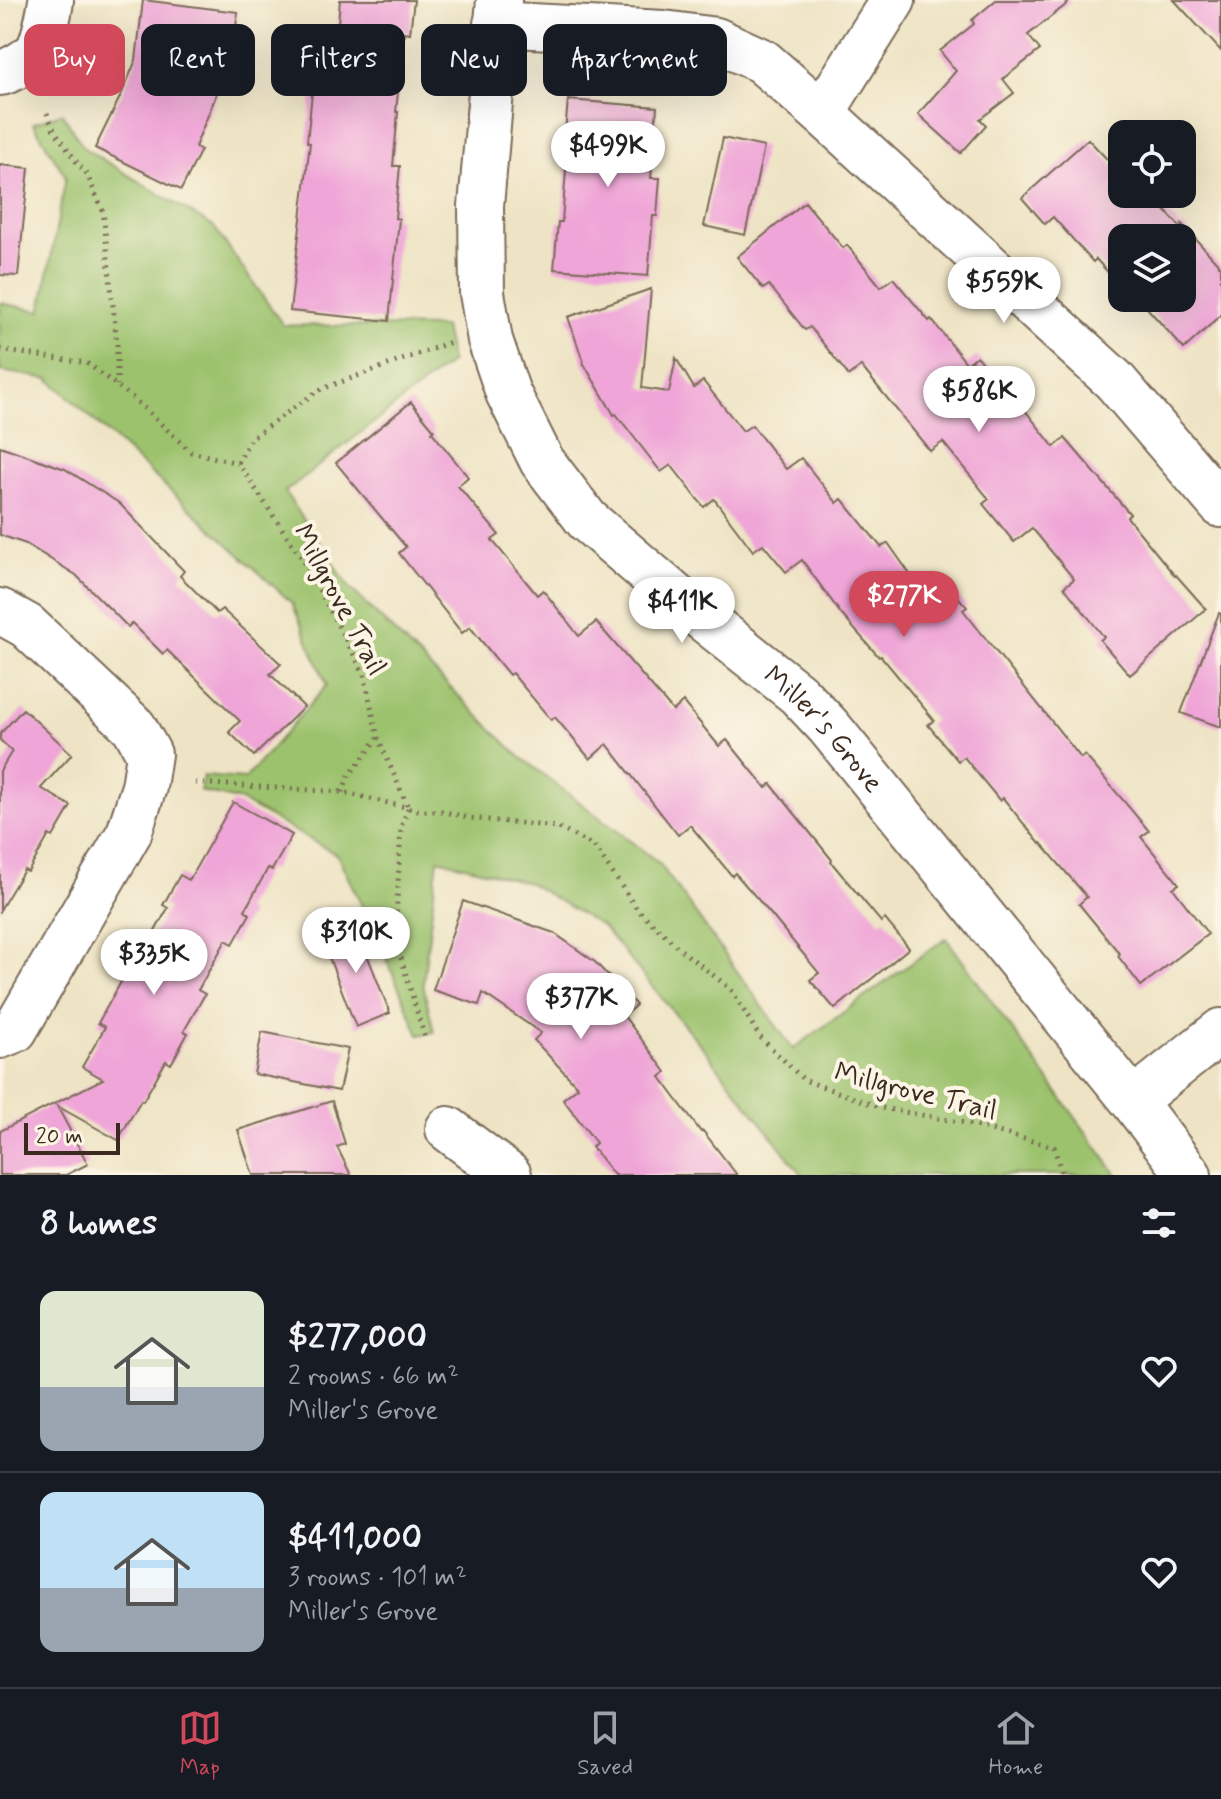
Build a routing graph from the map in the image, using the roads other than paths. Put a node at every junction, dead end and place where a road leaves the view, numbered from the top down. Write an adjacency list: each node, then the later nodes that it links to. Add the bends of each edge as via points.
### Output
1 (51, 0): 4 (street, via 38,50)
2 (893, 0): 5 (street)
3 (498, 12): 5 (street, via 716,40 762,61); 10 (street, Miller's Grove, via 481,206 482,293 490,340 508,393 542,461 587,520 798,694 829,727)
4 (0, 73)
5 (822, 113): 6 (street, via 1114,380)
6 (1221, 505)
7 (0, 611): 9 (street, via 27,626 134,727 149,754 129,833 15,1030)
8 (1221, 1031): 10 (street)
9 (0, 1036)
10 (1133, 1101): 13 (street, Miller's Grove)
11 (448, 1129): 12 (street)
12 (509, 1175)
13 (1189, 1175)

